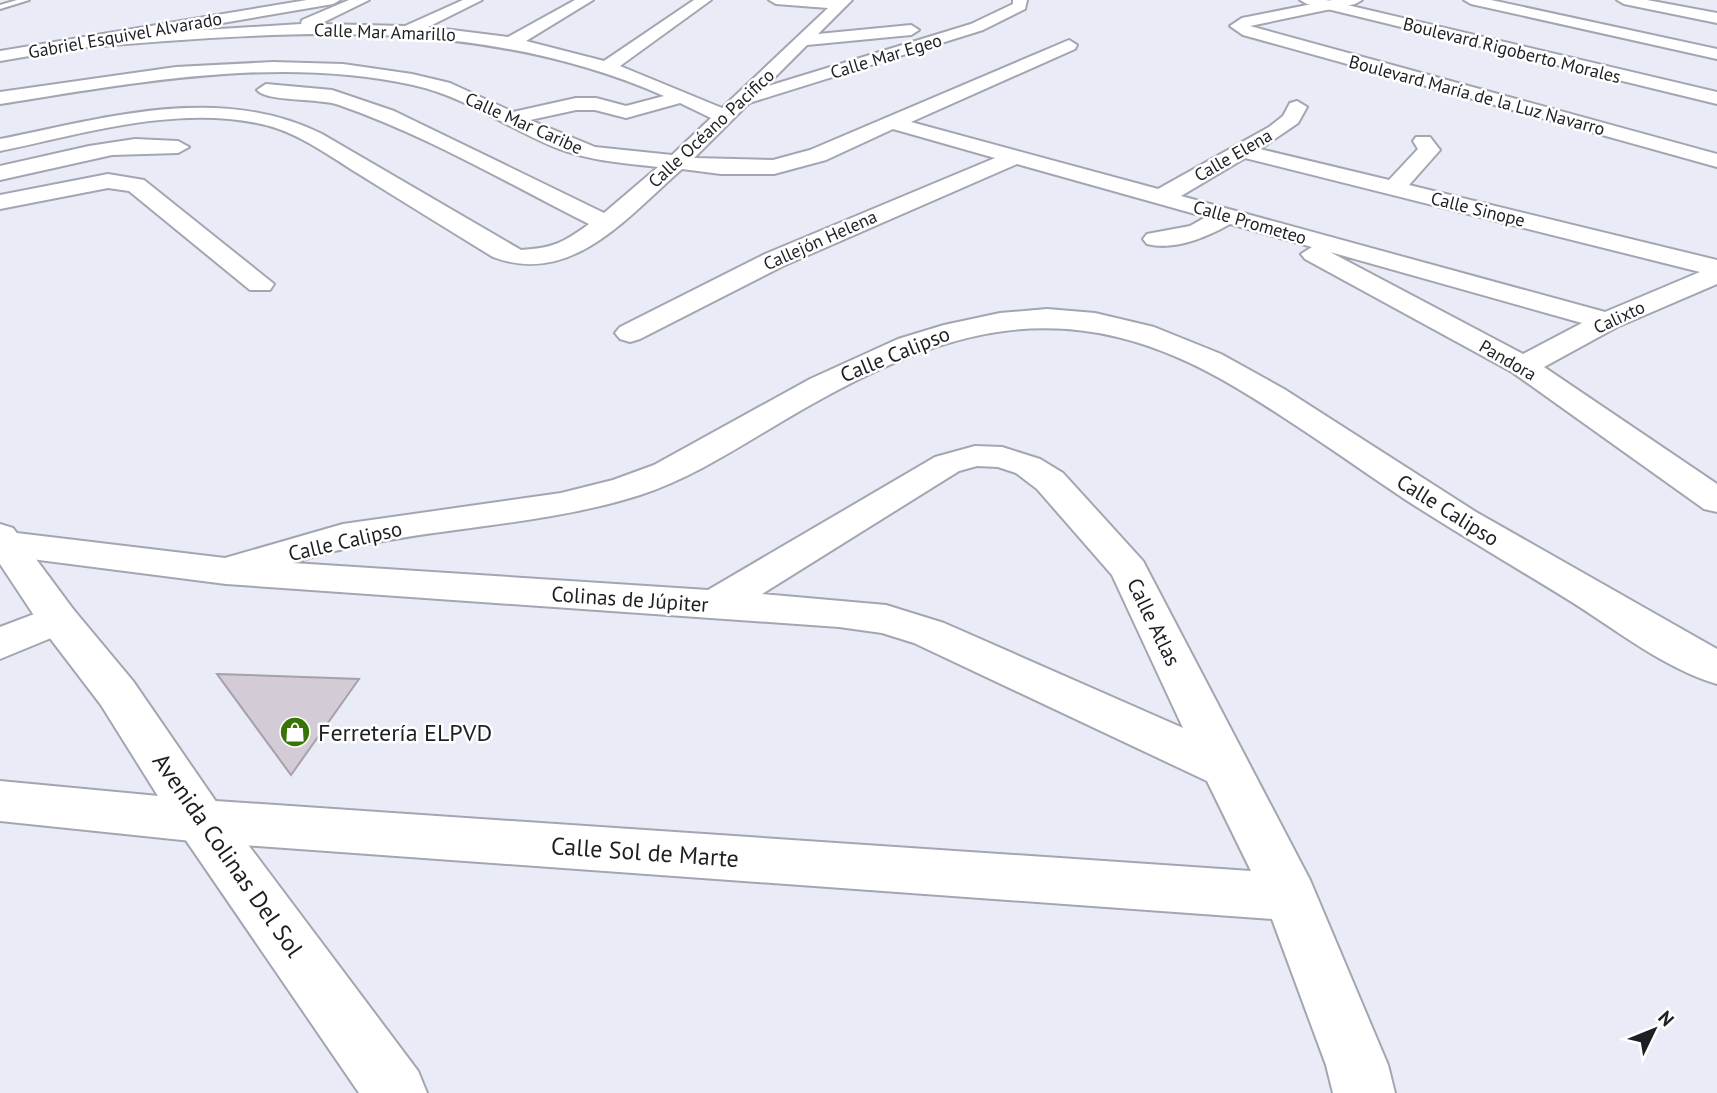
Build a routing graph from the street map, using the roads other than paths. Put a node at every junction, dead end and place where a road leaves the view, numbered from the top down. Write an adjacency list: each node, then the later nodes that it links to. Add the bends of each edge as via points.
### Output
1 (25, 0): 16 (lane)
2 (333, 0): 25 (street, Gabriel Esquivel Alvarado)
3 (362, 0): 20 (street)
4 (475, 0): 21 (street)
5 (586, 0): 24 (street)
6 (704, 0): 33 (street)
7 (776, 0): 14 (street)
8 (1020, 0): 18 (street, Calle Mar Egeo, via 1020,6)
9 (1307, 0): 15 (street, Boulevard Rigoberto Morales)
10 (1355, 0): 15 (street)
11 (1471, 0): 28 (street)
12 (1624, 0): 17 (street)
13 (1644, 0): 17 (street)
14 (843, 2): 23 (street, Calle Océano Pacifico)
15 (1329, 5): 38 (street, Boulevard Rigoberto Morales); 48 (street, Boulevard María de la Luz Navarro, via 1238,26)
16 (0, 7)
17 (1717, 16)
18 (993, 20): 19 (street); 23 (street); 39 (street, Calle Mar Egeo)
19 (1024, 28)
20 (293, 29): 21 (street, Calle Mar Amarillo); 25 (street, Calle Mar Amarillo)
21 (409, 29): 24 (street, Calle Mar Amarillo)
22 (1047, 36): 43 (street, Calle Mar Caribe, via 1069,45)
23 (802, 41): 39 (street, Calle Océano Pacifico)
24 (510, 43): 30 (street, Calle Mar Amarillo)
25 (76, 44): 29 (street, Gabriel Esquivel Alvarado)
26 (222, 50): 27 (street)
27 (169, 54)
28 (1717, 54)
29 (0, 56)
30 (573, 57): 31 (street); 33 (street, Calle Mar Amarillo)
31 (523, 66)
32 (315, 67): 35 (street, via 318,76); 37 (street, Calle Mar Caribe, via 176,72); 42 (street, Calle Mar Caribe, via 412,79 443,87)
33 (605, 68): 36 (street, Calle Mar Amarillo)
34 (248, 90): 35 (street)
35 (294, 92): 56 (street, via 332,96 387,115)
36 (683, 97): 41 (street, Calle Mar Amarillo); 42 (street, via 626,111 576,104)
37 (0, 98)
38 (1717, 98)
39 (744, 100): 41 (street, Calle Océano Pacifico)
40 (1297, 107): 46 (street, Calle Elena, via 1276,131)
41 (722, 116): 49 (street, Calle Océano Pacifico)
42 (514, 118): 49 (street, Calle Mar Caribe, via 585,151)
43 (893, 124): 47 (street, Calle Prometeo); 49 (street, Calle Mar Caribe, via 798,163 721,167)
44 (1423, 141): 52 (street, via 1429,150)
45 (0, 145): 56 (street, Calle Océano Pacifico, via 138,119 252,117 281,123 332,149 502,252 533,259 571,248)
46 (1239, 150): 52 (street, Calle Sinope); 53 (street, Calle Elena)
47 (1015, 157): 53 (street, Calle Prometeo); 63 (street, Callejón Helena, via 774,260)
48 (1717, 161)
49 (677, 162): 56 (street, Calle Océano Pacifico)
50 (0, 173): 51 (street, via 116,149 178,147)
51 (107, 181): 54 (street); 61 (street, via 136,185)
52 (1394, 188): 59 (street, Calle Sinope)
53 (1162, 197): 55 (street, Calle Prometeo)
54 (0, 202)
55 (1229, 215): 57 (street, Calle Prometeo); 58 (street, via 1197,232)
56 (606, 223)
57 (1290, 233): 62 (street, Calle Prometeo); 64 (street, Pandora, via 1320,258)
58 (1156, 239)
59 (1717, 268)
60 (1717, 274): 62 (street, Calixto)
61 (260, 284)
62 (1607, 321): 64 (street, Calixto)
63 (630, 332)
64 (1523, 366): 65 (street, Pandora)
65 (1716, 499)
66 (2, 541): 67 (street, Colinas de Júpiter); 69 (street, Avenida Colinas Del Sol)
67 (226, 571): 68 (street, Colinas de Júpiter); 71 (street, Calle Calipso, via 354,534 523,510 630,487 694,460 838,376 937,333 981,323 1084,321 1152,336 1257,386 1448,512)
68 (716, 604): 72 (street, Colinas de Júpiter, via 886,619 929,633); 72 (street, Calle Atlas, via 947,464 975,456 1002,457 1028,466 1050,481 1129,570)
69 (58, 619): 70 (street); 74 (street, Avenida Colinas Del Sol, via 117,693)
70 (0, 644)
71 (1717, 667)
72 (1225, 768): 75 (street, Calle Atlas)
73 (0, 801): 74 (street, Calle Sol de Marte)
74 (201, 821): 75 (street, Calle Sol de Marte); 76 (street, Avenida Colinas Del Sol)
75 (1291, 897): 77 (street, Calle Atlas)
76 (396, 1093)
77 (1364, 1093)

